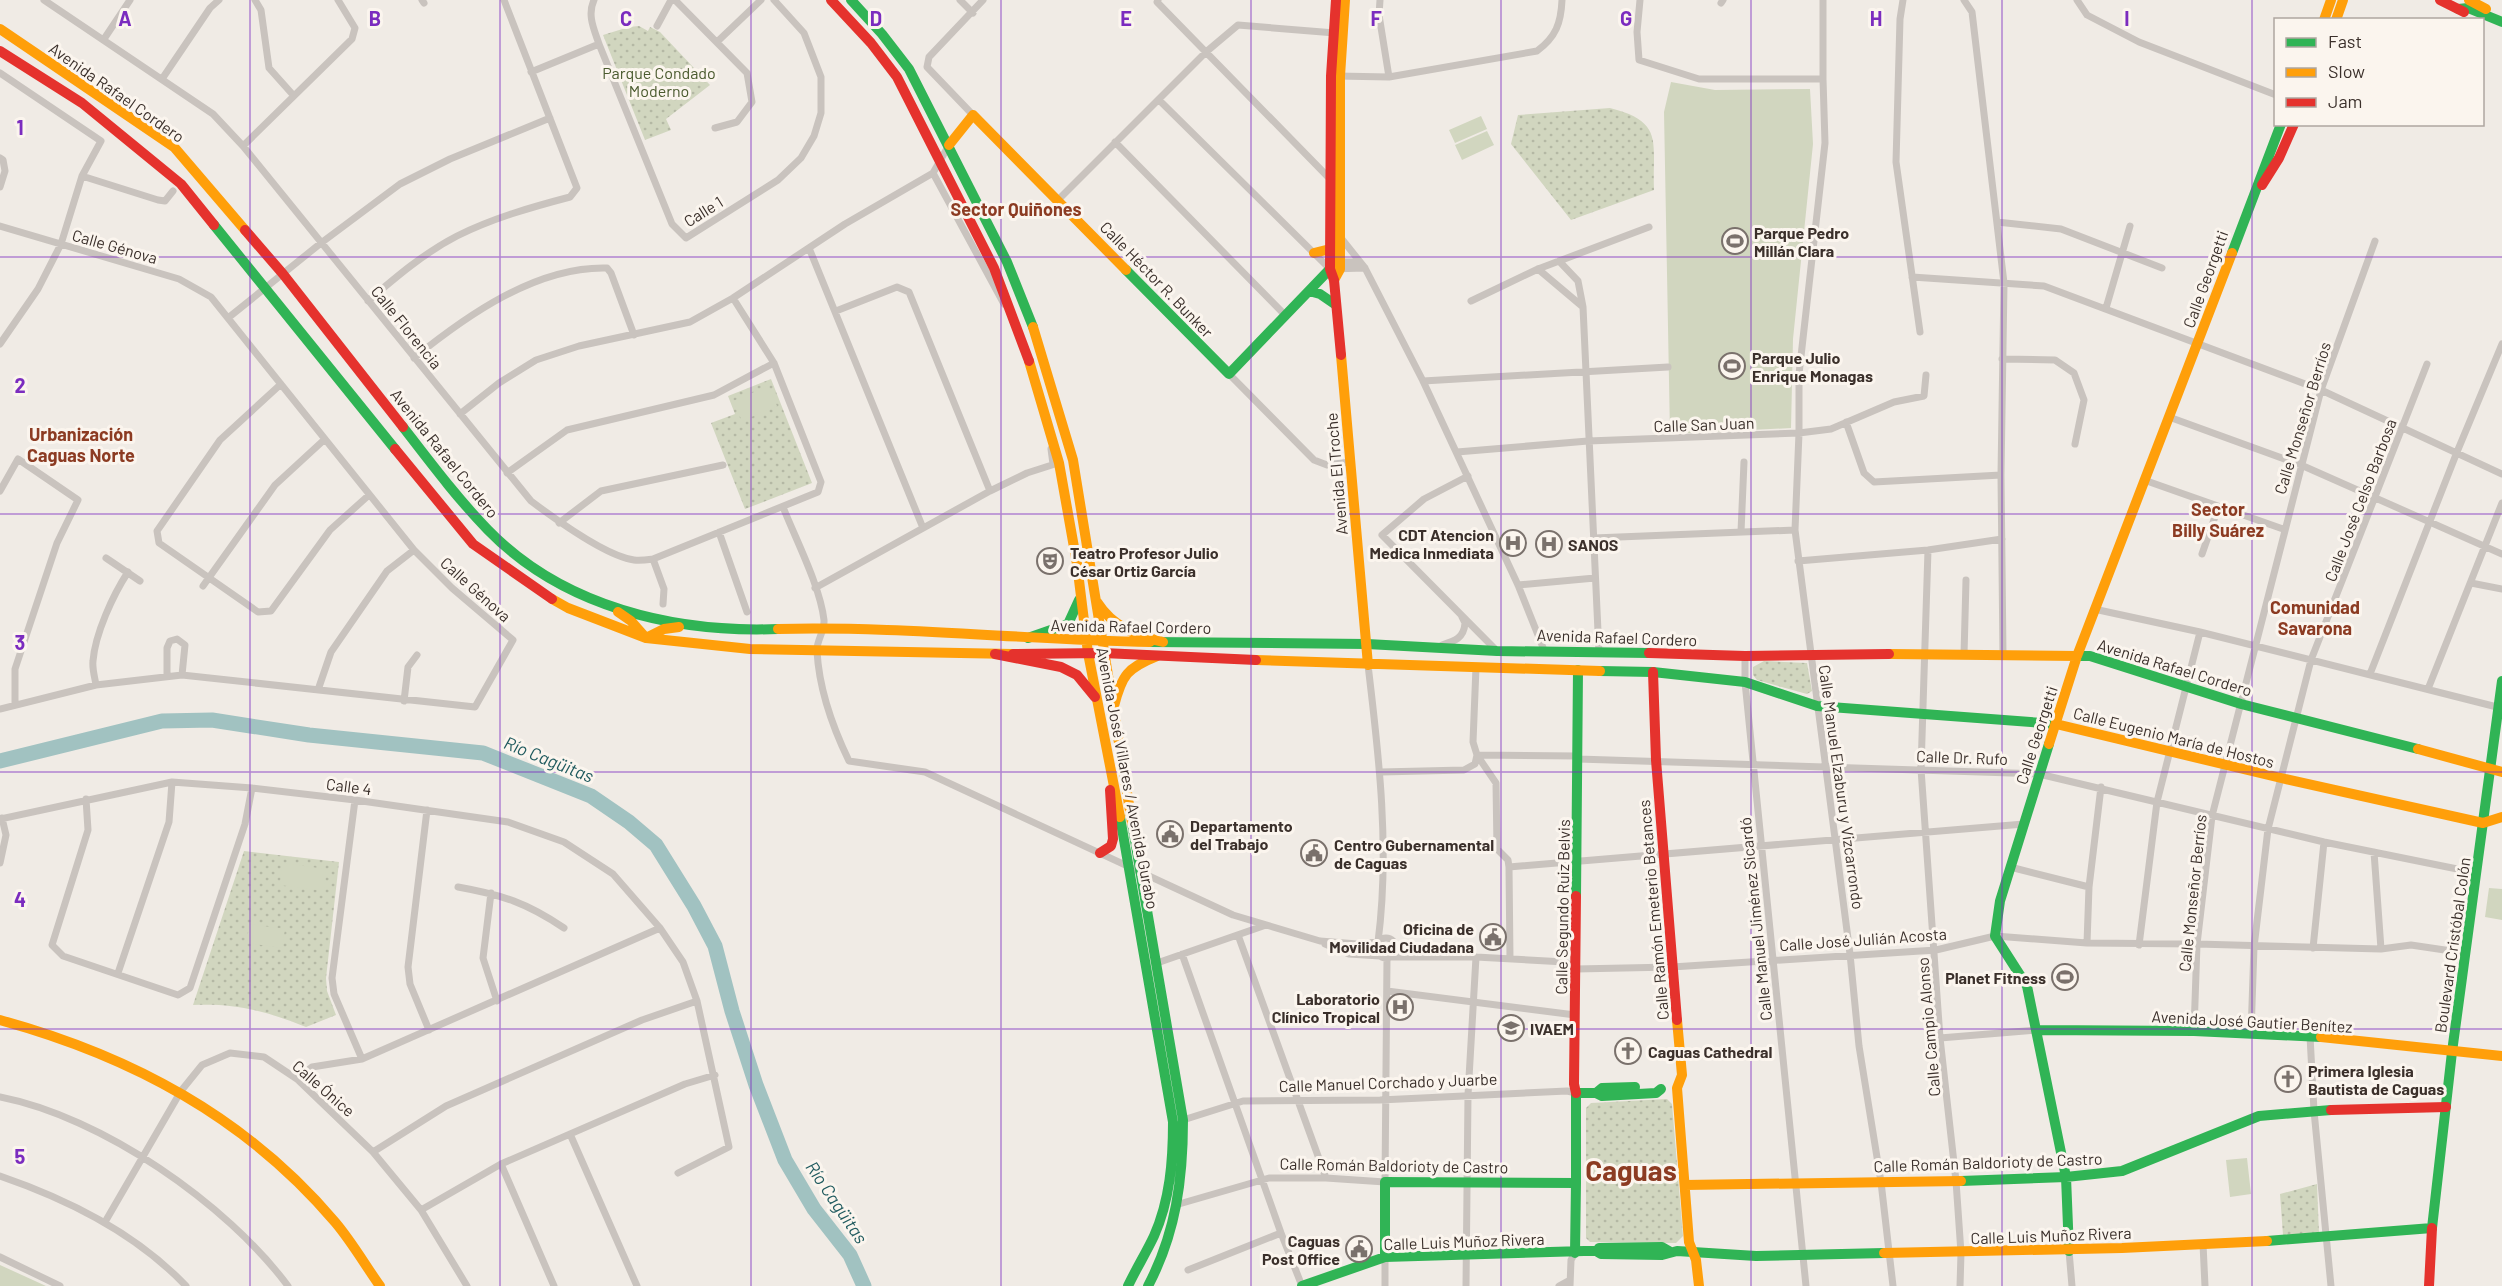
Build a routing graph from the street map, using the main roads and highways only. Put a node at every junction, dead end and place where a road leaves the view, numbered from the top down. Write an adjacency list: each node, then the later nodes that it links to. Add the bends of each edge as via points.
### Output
1 (831, 0): 31 (main road, Avenida José Villares / Avenida Gurabo, via 897,77 994,268 1018,328)
2 (851, 0): 23 (main road, Avenida José Villares / Avenida Gurabo, via 909,69)
3 (1336, 0): 18 (main road, Avenida El Troche)
4 (1345, 0): 18 (main road, Avenida El Troche)
5 (2331, 0): 11 (main road)
6 (2343, 0): 12 (main road)
7 (2440, 0): 9 (main road)
8 (2469, 0): 10 (main road)
9 (2458, 9): 13 (main road); 15 (main road, via 2468,8)
10 (2502, 17)
11 (2325, 18)
12 (2337, 18)
13 (2477, 18)
14 (2484, 21): 17 (main road)
15 (2502, 22)
16 (0, 29): 34 (main road, Avenida Rafael Cordero, via 174,147 284,273 489,531 536,569 579,594)
17 (2502, 29)
18 (1338, 33): 20 (main road, Avenida El Troche)
19 (0, 51): 36 (main road, Avenida Rafael Cordero, via 82,103 182,184 473,544 568,608)
20 (1336, 76): 25 (main road, Avenida El Troche); 27 (main road, Avenida El Troche, via 1340,236)
21 (2280, 126): 24 (main road, Calle Georgetti)
22 (2293, 126): 24 (main road, Calle Georgetti, via 2279,158)
23 (948, 145): 28 (main road, Calle Héctor R. Bunker, via 973,115 1228,374); 30 (main road, Avenida José Villares / Avenida Gurabo, via 1007,262 1036,333 1073,460)
24 (2248, 208): 47 (main road, Calle Georgetti)
25 (1330, 249): 26 (main road); 27 (main road, Avenida El Troche)
26 (1314, 254)
27 (1332, 265): 28 (main road); 29 (main road, Avenida El Troche)
28 (1309, 291): 29 (main road)
29 (1336, 305): 41 (main road, Avenida El Troche)
30 (1086, 532): 31 (main road); 33 (main road, Avenida José Villares / Avenida Gurabo)
31 (1072, 535): 32 (main road, Avenida José Villares / Avenida Gurabo)
32 (1081, 594): 37 (main road, via 1068,624); 38 (main road, Avenida José Villares / Avenida Gurabo)
33 (1094, 596): 39 (main road, Avenida José Villares / Avenida Gurabo); 40 (main road, via 1113,624 1130,634)
34 (608, 605): 35 (main road, Avenida Rafael Cordero); 36 (main road, via 631,621)
35 (686, 626): 36 (main road, via 664,629); 37 (main road, Avenida Rafael Cordero)
36 (646, 638): 45 (main road, Avenida Rafael Cordero, via 750,649)
37 (1028, 638): 38 (main road, Avenida Rafael Cordero)
38 (1087, 641): 39 (main road, Avenida Rafael Cordero); 42 (main road, Avenida José Villares / Avenida Gurabo)
39 (1101, 641): 40 (main road, Avenida Rafael Cordero); 43 (main road, Avenida José Villares / Avenida Gurabo)
40 (1163, 642): 41 (main road, Avenida Rafael Cordero)
41 (1367, 644): 44 (main road, Avenida Rafael Cordero); 48 (main road, Avenida El Troche)
42 (1088, 653): 43 (main road, Avenida Rafael Cordero); 45 (main road, Avenida Rafael Cordero); 52 (main road, Avenida José Villares / Avenida Gurabo)
43 (1102, 653): 46 (main road, Avenida Rafael Cordero); 54 (main road, Avenida José Villares / Avenida Gurabo)
44 (1599, 653): 47 (main road, Avenida Rafael Cordero); 49 (main road)
45 (995, 654): 52 (main road, via 1061,667 1077,675)
46 (1157, 656): 48 (main road, Avenida Rafael Cordero); 54 (main road, via 1131,666 1121,677)
47 (2077, 656): 55 (main road, Calle Georgetti); 58 (main road, Avenida Rafael Cordero, via 2091,656 2241,704)
48 (1368, 665): 49 (main road, Avenida Rafael Cordero)
49 (1578, 670): 50 (main road, Avenida Rafael Cordero); 70 (main road, Calle Segundo Ruiz Belvis)
50 (1653, 672): 53 (main road, Avenida Rafael Cordero, via 1745,682); 69 (main road, Calle Ramón Emeterio Betances, via 1656,760 1682,1075)
51 (2502, 681): 58 (main road, Boulevard Cristóbal Colón)
52 (1096, 699): 57 (main road, Avenida José Villares / Avenida Gurabo)
53 (1817, 706): 55 (main road, Calle Eugenio María de Hostos)
54 (1113, 709): 56 (main road, Avenida José Villares / Avenida Gurabo)
55 (2056, 724): 61 (main road, Calle Eugenio María de Hostos); 66 (main road, Calle Georgetti, via 2000,901 1995,936 2027,986)
56 (1120, 746): 57 (main road); 64 (main road, Avenida José Villares / Avenida Gurabo)
57 (1106, 751): 62 (main road, via 1113,839 1111,846); 63 (main road, Avenida José Villares / Avenida Gurabo)
58 (2490, 767): 59 (main road, Avenida Rafael Cordero); 61 (main road, Boulevard Cristóbal Colón)
59 (2502, 772)
60 (2502, 818): 61 (main road)
61 (2483, 823): 67 (main road, Boulevard Cristóbal Colón)
62 (1100, 853)
63 (1130, 866): 64 (main road); 81 (main road, Avenida José Villares / Avenida Gurabo, via 1161,1063 1168,1083 1174,1156 1166,1206)
64 (1149, 917): 82 (main road, Avenida José Villares / Avenida Gurabo, via 1183,1120 1184,1154 1179,1204 1160,1266)
65 (0, 1020): 80 (main road, via 91,1047 181,1091 275,1160 336,1223)
66 (2037, 1030): 67 (main road, Avenida José Gautier Benítez, via 2310,1036); 72 (main road)
67 (2452, 1052): 68 (main road, Avenida José Gautier Benítez); 71 (main road, Boulevard Cristóbal Colón)
68 (2502, 1056)
69 (1677, 1088): 70 (main road, Calle Manuel Corchado y Juarbe, via 1602,1088 1596,1093); 74 (main road, Calle Ramón Emeterio Betances)
70 (1576, 1093): 73 (main road, Calle Segundo Ruiz Belvis)
71 (2446, 1107): 72 (main road, Calle Román Baldorioty de Castro, via 2259,1116 2121,1171); 75 (main road, Boulevard Cristóbal Colón)
72 (2066, 1177): 74 (main road, Calle Román Baldorioty de Castro); 76 (main road)
73 (1576, 1183): 78 (main road, Calle Segundo Ruiz Belvis); 79 (main road, Calle Román Baldorioty de Castro, via 1384,1182)
74 (1685, 1185): 77 (main road, Calle Ramón Emeterio Betances)
75 (2432, 1228): 76 (main road, Calle Luis Muñoz Rivera, via 2328,1239); 85 (main road, Boulevard Cristóbal Colón)
76 (2069, 1251): 77 (main road, Calle Luis Muñoz Rivera, via 1803,1255)
77 (1692, 1252): 78 (main road, Calle Luis Muñoz Rivera); 84 (main road, Calle Ramón Emeterio Betances)
78 (1575, 1253): 79 (main road, Calle Luis Muñoz Rivera)
79 (1385, 1257): 83 (main road, Calle Luis Muñoz Rivera)
80 (380, 1286)
81 (1128, 1286)
82 (1148, 1286)
83 (1302, 1286)
84 (1699, 1286)
85 (2429, 1286)

